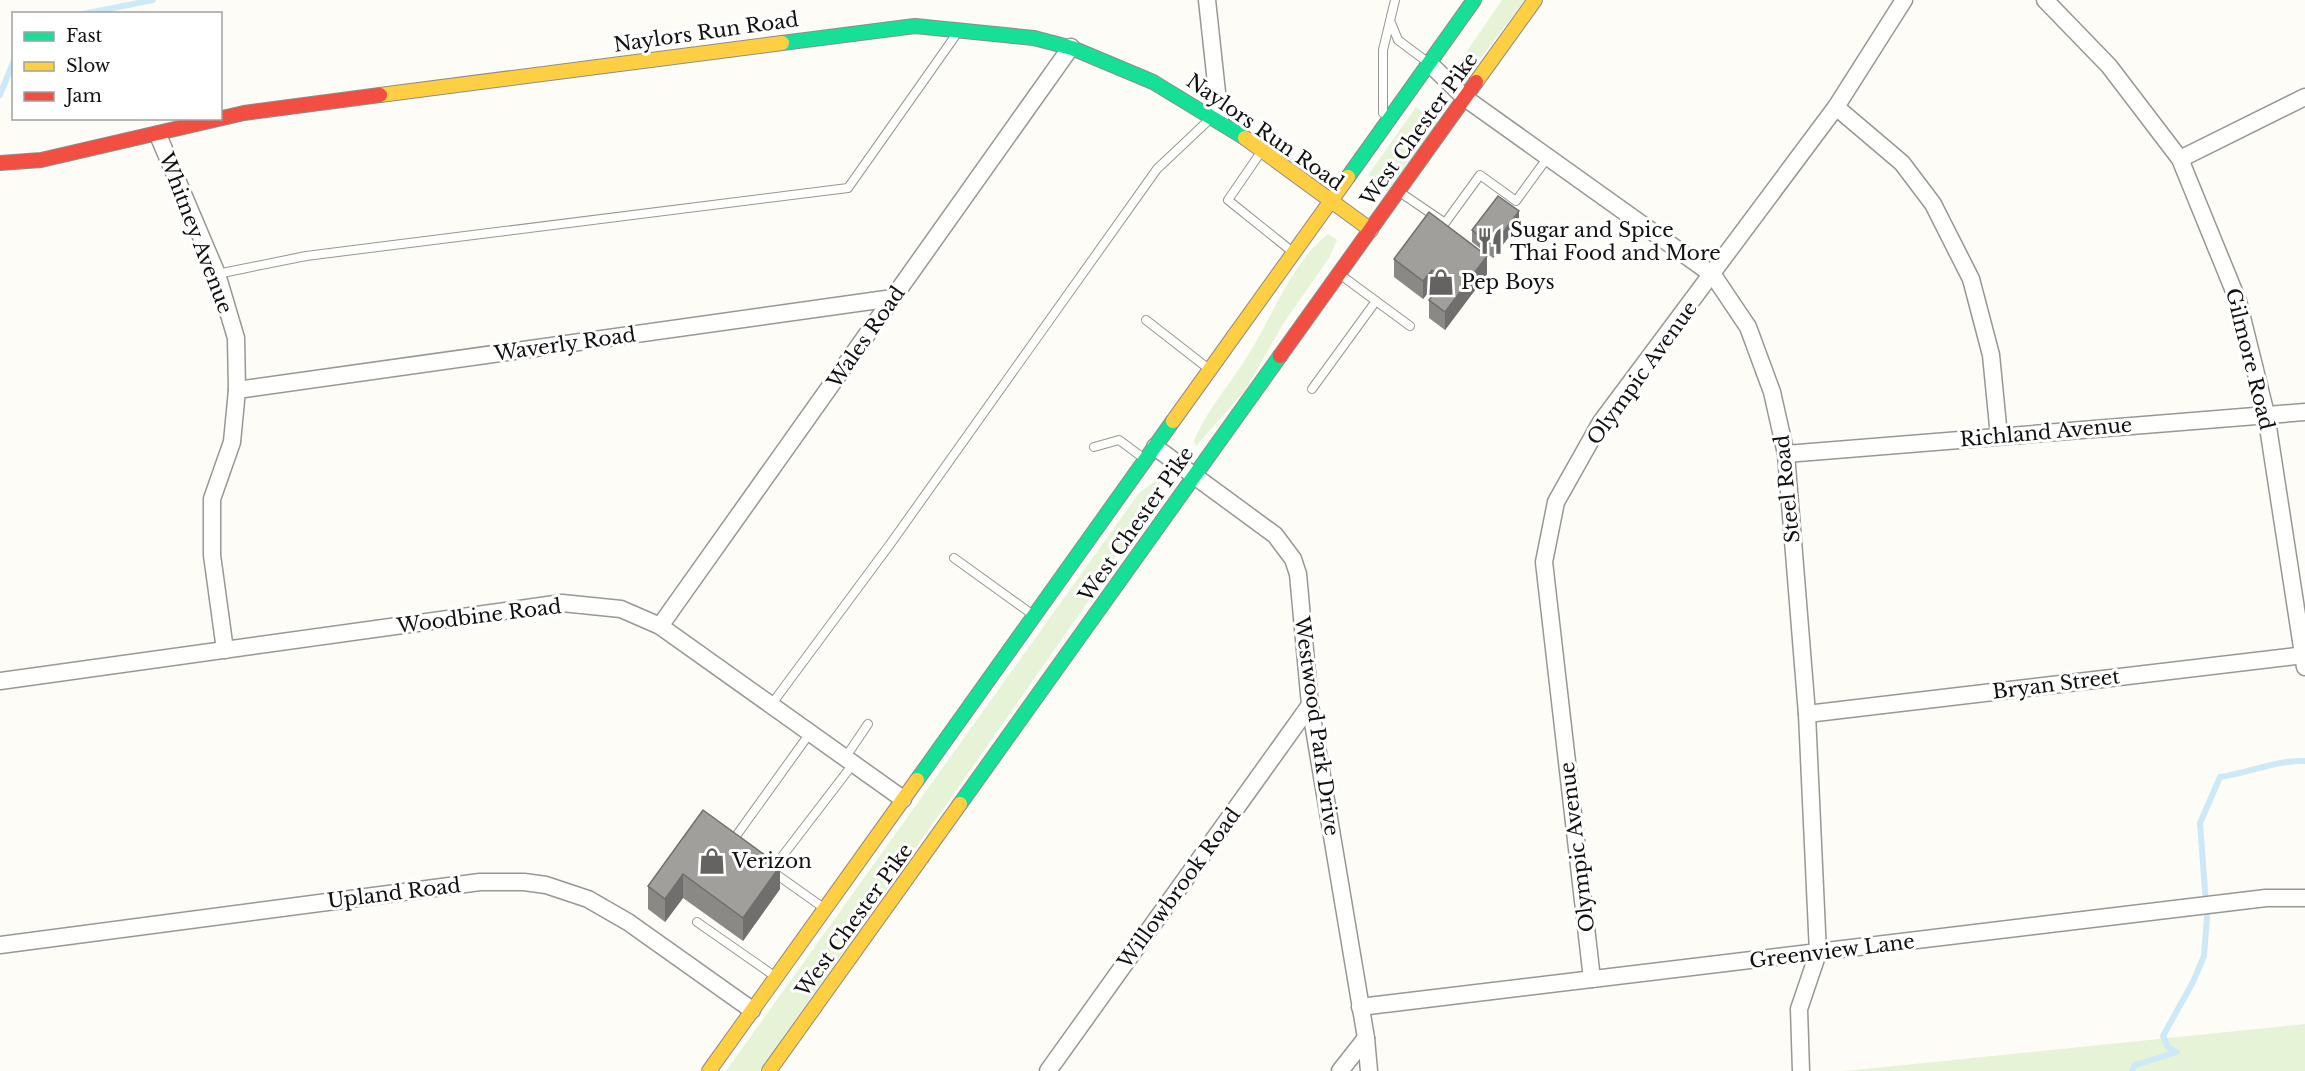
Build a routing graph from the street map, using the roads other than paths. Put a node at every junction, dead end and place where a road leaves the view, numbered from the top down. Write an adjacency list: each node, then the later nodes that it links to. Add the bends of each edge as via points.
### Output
1 (1207, 0): 14 (street)
2 (1395, 0): 7 (lane)
3 (1474, 0): 10 (main road, West Chester Pike)
4 (1535, 0): 12 (main road, West Chester Pike)
5 (1904, 0): 13 (street, Olympic Avenue)
6 (2045, 0): 21 (street, Gilmore Road, via 2109,66)
7 (1390, 21): 10 (lane, via 1398,40); 17 (lane, via 1383,50)
8 (960, 28): 9 (main road, Naylors Run Road); 15 (main road, Naylors Run Road, via 915,26 858,32); 27 (lane, via 848,188 306,256)
9 (1071, 47): 14 (main road, Naylors Run Road, via 1119,64); 30 (street, Wales Road)
10 (1429, 63): 12 (street, Steel Road); 17 (main road, West Chester Pike)
11 (2305, 97): 21 (street)
12 (1465, 98): 20 (street, Steel Road); 23 (main road, West Chester Pike)
13 (1836, 107): 29 (street, Olympic Avenue); 39 (street, via 1902,163 1933,204 1971,279 1990,356)
14 (1216, 118): 19 (main road, Naylors Run Road); 50 (lane, via 1157,169)
15 (222, 119)
16 (217, 120): 18 (main road, Naylors Run Road)
17 (1383, 128): 24 (main road, West Chester Pike)
18 (158, 135): 22 (main road, Naylors Run Road, via 41,159); 27 (street, Whitney Avenue)
19 (1261, 151): 24 (main road, Naylors Run Road); 26 (lane, via 1228,200)
20 (1548, 157): 23 (lane, via 1516,201 1480,175 1445,224); 29 (street, Steel Road)
21 (2180, 159): 38 (street, Gilmore Road, via 2238,301)
22 (0, 163)
23 (1398, 191): 25 (main road, West Chester Pike)
24 (1331, 201): 25 (main road, Naylors Run Road); 26 (main road, West Chester Pike)
25 (1371, 230): 28 (main road, West Chester Pike)
26 (1294, 252): 34 (main road, West Chester Pike)
27 (217, 274): 36 (street, Whitney Avenue, via 236,338)
28 (1339, 274): 31 (lane); 43 (main road, West Chester Pike)
29 (1713, 275): 42 (street, Steel Road, via 1748,327 1772,392); 66 (street, Olympic Avenue, via 1601,422 1556,502 1544,562)
30 (893, 298): 36 (street, Waverly Road); 46 (street, Wales Road)
31 (1376, 301): 33 (lane); 35 (lane)
32 (1146, 320): 34 (lane)
33 (1410, 326)
34 (1210, 369): 41 (main road, West Chester Pike)
35 (1311, 389)
36 (237, 390): 47 (street, Whitney Avenue, via 232,442 212,499 212,555)
37 (2305, 412): 38 (street, Richland Avenue)
38 (2266, 414): 39 (street, Richland Avenue); 48 (street, Gilmore Road)
39 (1999, 436): 42 (street, Richland Avenue)
40 (1094, 447): 41 (lane, via 1119,440)
41 (1150, 454): 43 (street, Westwood Park Drive); 45 (main road, West Chester Pike)
42 (1786, 454): 52 (street, Steel Road)
43 (1194, 476): 51 (street, Westwood Park Drive, via 1275,535 1293,559 1298,574); 71 (main road, West Chester Pike)
44 (954, 558): 45 (lane)
45 (1034, 616): 56 (main road, West Chester Pike)
46 (660, 626): 47 (street, Woodbine Road, via 621,609 562,603); 50 (street, Woodbine Road)
47 (225, 650): 49 (street, Woodbine Road)
48 (2305, 659): 52 (street, Bryan Street)
49 (0, 681)
50 (771, 705): 54 (street, Woodbine Road)
51 (1310, 705): 67 (street, Westwood Park Drive); 72 (street, Willowbrook Road)
52 (1807, 714): 64 (street, Steel Road)
53 (868, 724): 55 (lane)
54 (810, 734): 55 (street, Woodbine Road); 57 (lane, via 731,843)
55 (849, 761): 56 (street, Woodbine Road); 59 (lane)
56 (903, 800): 61 (main road, West Chester Pike)
57 (740, 848)
58 (764, 866): 59 (lane)
59 (773, 872): 61 (lane)
60 (2305, 898): 64 (street, Greenview Lane, via 2227,903)
61 (825, 909): 65 (main road, West Chester Pike)
62 (697, 922): 65 (lane)
63 (0, 945): 68 (street, Upland Road, via 480,882 524,882 568,891 608,909)
64 (1818, 953): 66 (street, Greenview Lane); 75 (street, Steel Road, via 1799,1009)
65 (776, 977): 68 (main road, West Chester Pike)
66 (1592, 979): 67 (street, Greenview Lane)
67 (1360, 1007): 69 (street, Westwood Park Drive)
68 (752, 1010): 70 (main road, West Chester Pike)
69 (1366, 1038): 73 (street); 74 (street, Westwood Park Drive)
70 (709, 1071)
71 (769, 1071)
72 (1048, 1071)
73 (1340, 1071)
74 (1369, 1071)
75 (1801, 1071)

